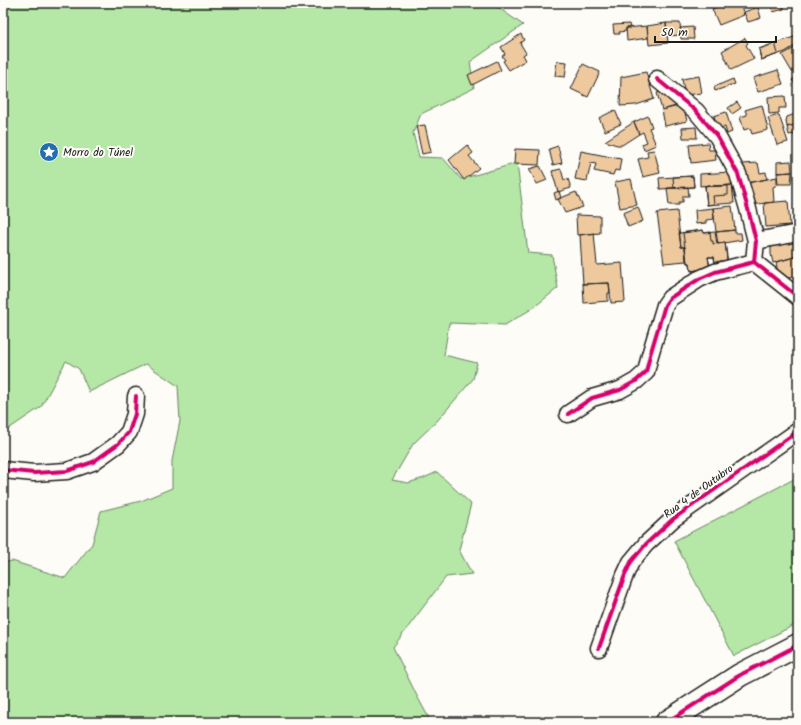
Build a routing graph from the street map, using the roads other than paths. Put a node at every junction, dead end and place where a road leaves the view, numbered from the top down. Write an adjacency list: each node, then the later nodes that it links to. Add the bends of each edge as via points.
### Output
1 (657, 79): 3 (street, via 696,111 717,136 738,174)
2 (798, 233): 3 (street)
3 (756, 241): 4 (street)
4 (754, 262): 5 (street); 7 (street, via 715,272 670,298 665,305 646,372 620,390 592,398)
5 (798, 297)
6 (136, 396): 9 (street, via 135,414 129,432 118,444 93,462 67,471 34,473)
7 (568, 414)
8 (798, 431): 11 (street, Rua 4 de Outubro, via 673,519 646,544 631,562 625,575)
9 (3, 470)
10 (798, 645): 12 (street, via 740,674)
11 (599, 648)
12 (667, 722)

